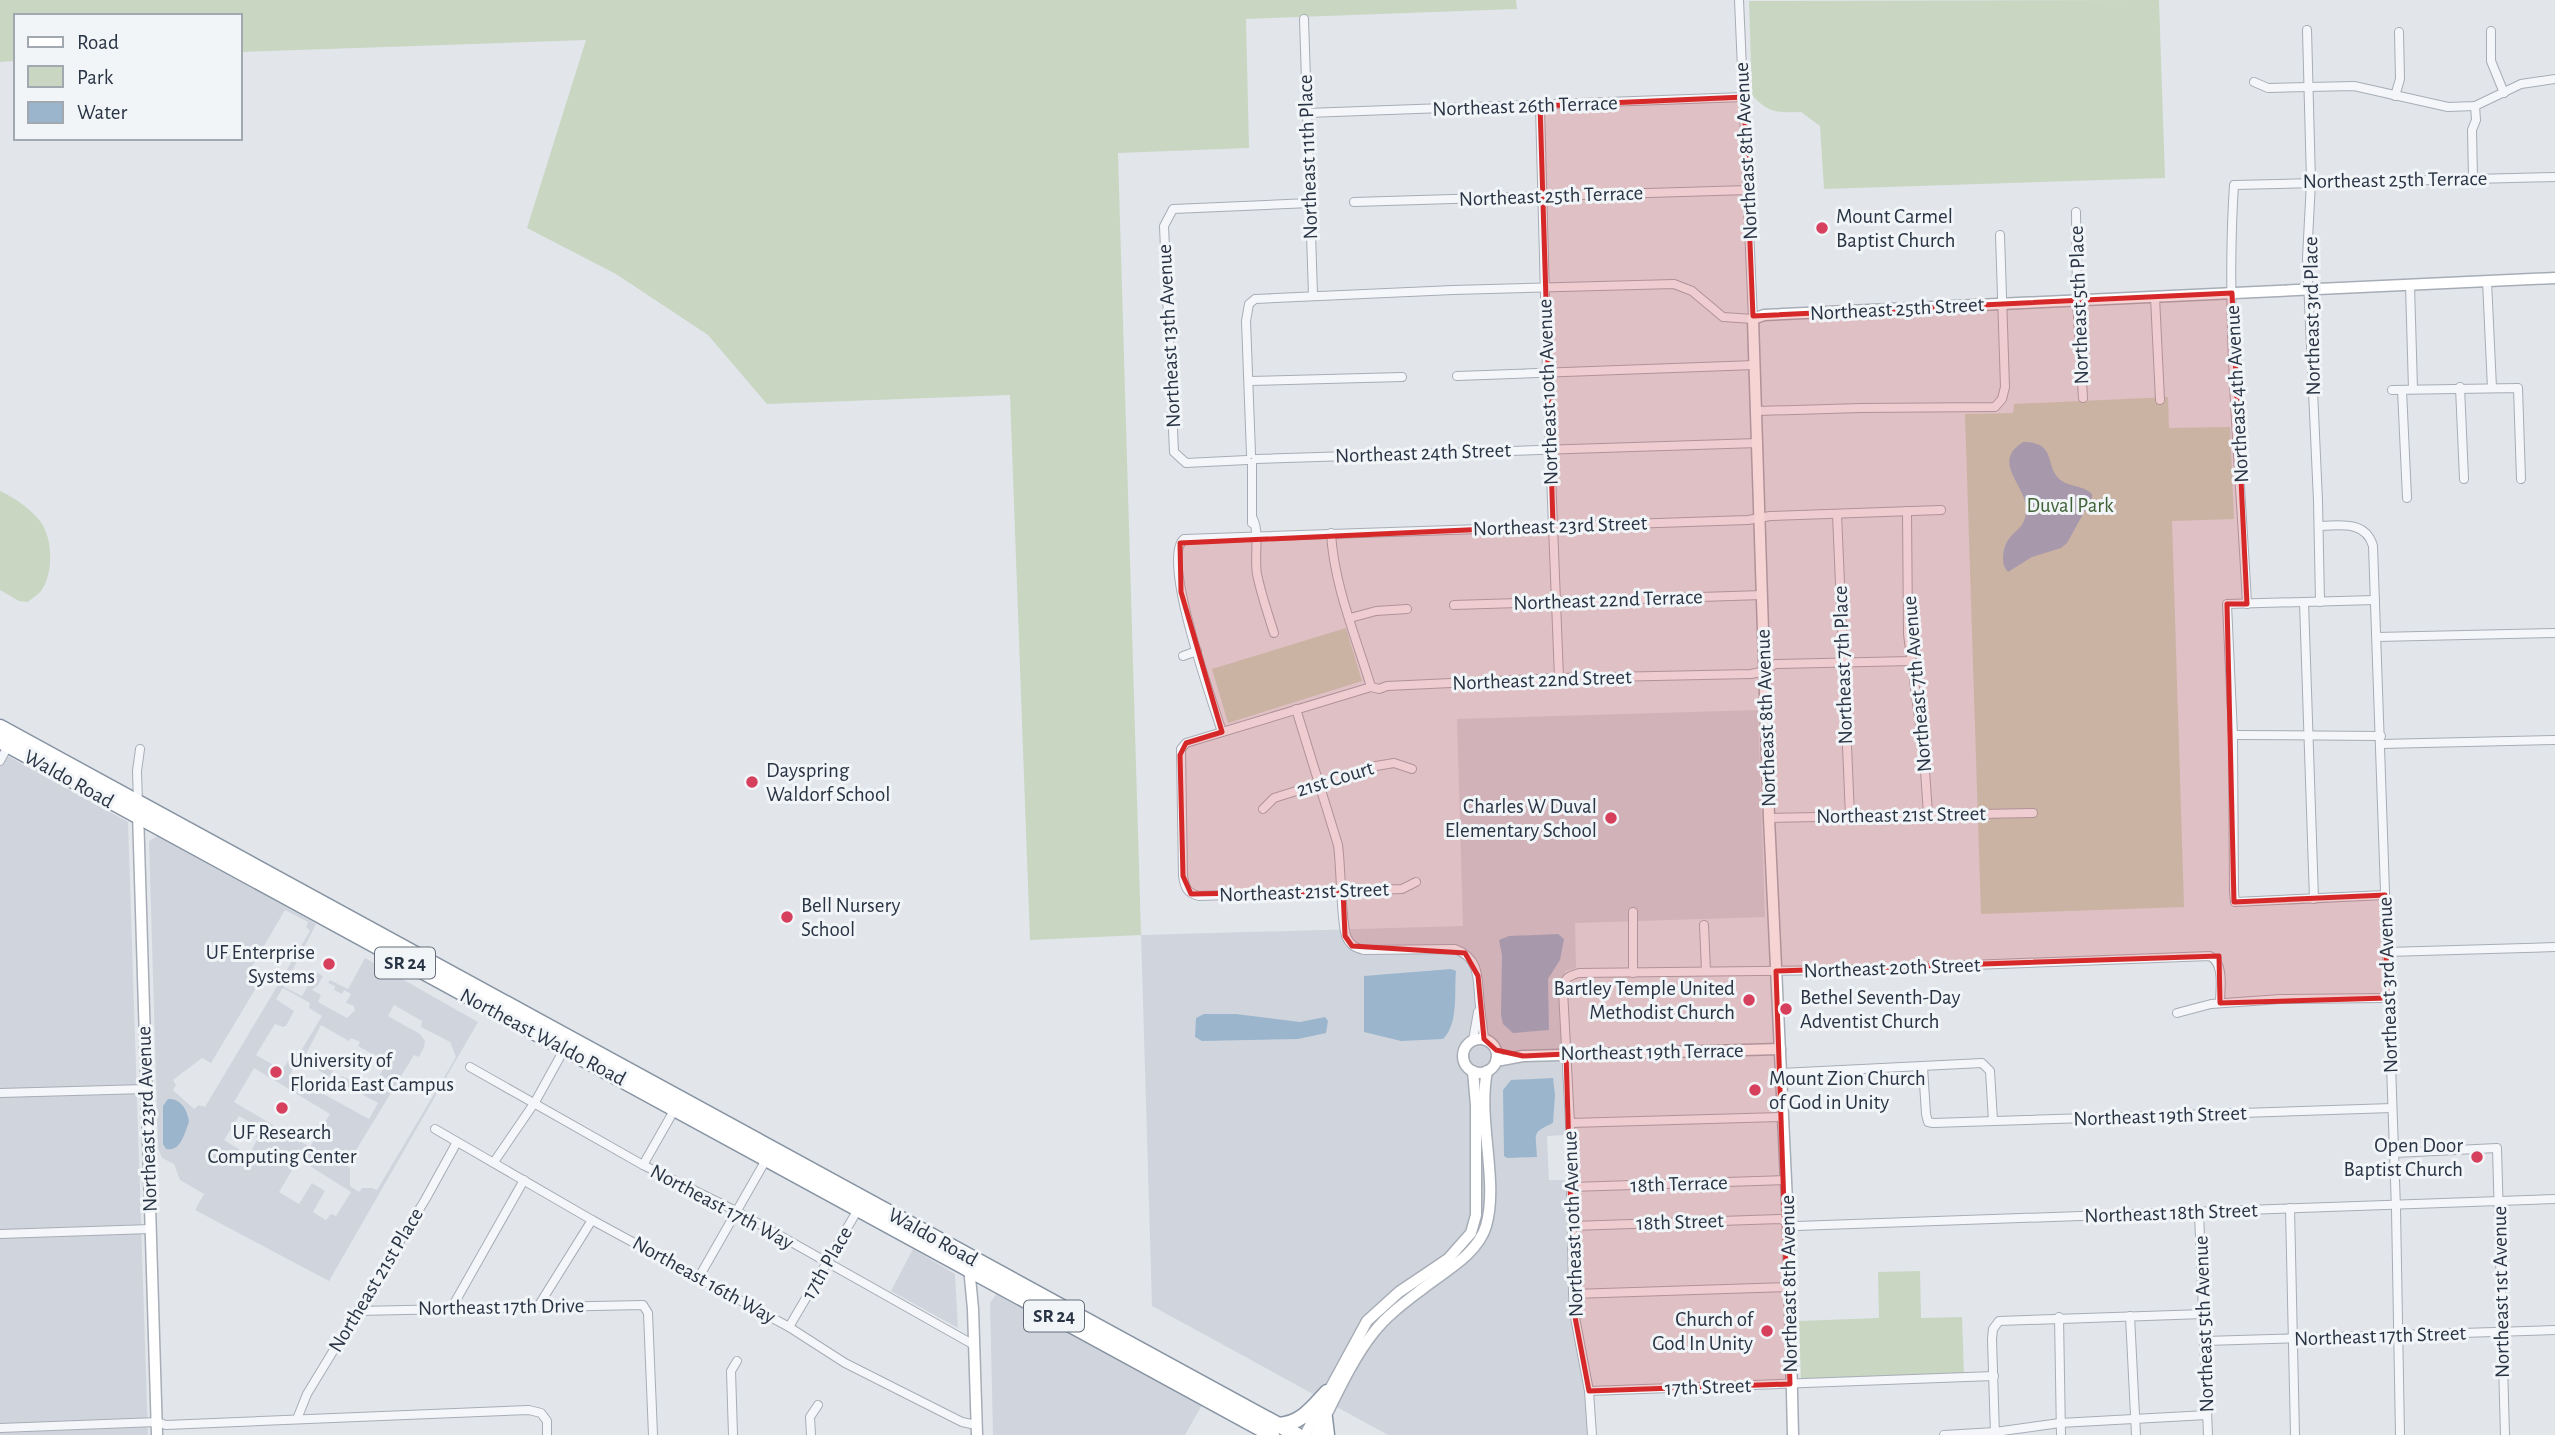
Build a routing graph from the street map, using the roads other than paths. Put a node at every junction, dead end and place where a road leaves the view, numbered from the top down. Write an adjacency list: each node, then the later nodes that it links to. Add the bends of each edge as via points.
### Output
1 (1739, 0): 11 (street, Northeast 8th Avenue)
2 (1304, 19): 14 (street, Northeast 11th Place)
3 (2307, 30): 8 (street, Northeast 3rd Place)
4 (2399, 32): 10 (street, via 2400,79)
5 (2491, 32): 9 (street, via 2491,61)
6 (2555, 79): 9 (street, via 2530,81)
7 (2254, 82): 8 (street, via 2268,88)
8 (2309, 87): 10 (street, via 2354,86); 17 (street, Northeast 3rd Place)
9 (2504, 93): 13 (street)
10 (2395, 96): 13 (street, via 2448,107)
11 (1744, 97): 12 (street, Northeast 26th Terrace); 19 (street, Northeast 8th Avenue)
12 (1540, 106): 14 (street, Northeast 26th Terrace); 20 (street, Northeast 10th Avenue)
13 (2475, 106): 16 (street)
14 (1307, 114): 22 (street, Northeast 11th Place)
15 (2555, 177): 16 (street, Northeast 25th Terrace)
16 (2473, 178): 17 (street, Northeast 25th Terrace)
17 (2311, 182): 18 (street, Northeast 25th Terrace); 29 (street, Northeast 3rd Place)
18 (2234, 185): 30 (street, Northeast 4th Avenue)
19 (1748, 190): 20 (street, Northeast 25th Terrace); 35 (street, Northeast 8th Avenue)
20 (1542, 196): 21 (street, Northeast 25th Terrace); 28 (street, Northeast 10th Avenue)
21 (1354, 202)
22 (1310, 203): 31 (street, Northeast 11th Place); 51 (street, Northeast 13th Avenue, via 1173,209 1164,226 1172,426 1174,452)
23 (2076, 212): 33 (street, Northeast 5th Place)
24 (2000, 234): 34 (street)
25 (2555, 278): 26 (street, Northeast 25th Street)
26 (2487, 281): 27 (street, Northeast 25th Street); 42 (street)
27 (2410, 285): 29 (street, Northeast 25th Street); 43 (street)
28 (1544, 288): 31 (street, Northeast 25th Street); 35 (street, Northeast 25th Street, via 1674,284 1692,291 1723,317); 37 (street, Northeast 10th Avenue)
29 (2309, 290): 30 (street, Northeast 25th Street); 62 (street, Northeast 3rd Place)
30 (2232, 293): 32 (street, Northeast 25th Street); 71 (street, Northeast 4th Avenue)
31 (1313, 295): 40 (street, Northeast 25th Street, via 1251,302 1246,321)
32 (2155, 297): 33 (street, Northeast 25th Street); 47 (street)
33 (2077, 300): 34 (street, Northeast 25th Street); 46 (street, Northeast 5th Place)
34 (2001, 304): 35 (street, Northeast 25th Street); 48 (street, via 2005,387 1995,407)
35 (1753, 319): 36 (street, Northeast 8th Avenue)
36 (1755, 365): 37 (street); 48 (street, Northeast 8th Avenue)
37 (1547, 373): 38 (street); 50 (street, Northeast 10th Avenue)
38 (1457, 376)
39 (1402, 377): 40 (street)
40 (1249, 381): 52 (street)
41 (2460, 387): 42 (street); 43 (street); 53 (street)
42 (2492, 388): 54 (street, via 2518,388)
43 (2413, 389): 45 (street)
44 (2392, 390): 45 (street)
45 (2402, 390): 55 (street)
46 (2083, 398)
47 (2160, 400)
48 (1757, 411): 49 (street, Northeast 8th Avenue)
49 (1758, 443): 50 (street, Northeast 24th Street); 59 (street, Northeast 8th Avenue)
50 (1550, 449): 52 (street, Northeast 24th Street); 61 (street, Northeast 10th Avenue)
51 (1179, 456): 52 (street, Northeast 24th Street, via 1186,463)
52 (1251, 459): 60 (street)
53 (2464, 479)
54 (2521, 480)
55 (2407, 498)
56 (1941, 510): 57 (street, Northeast 23rd Street)
57 (1907, 511): 58 (street, Northeast 23rd Street); 80 (street, Northeast 7th Avenue)
58 (1837, 514): 59 (street, Northeast 23rd Street); 81 (street, Northeast 7th Place)
59 (1760, 518): 61 (street, Northeast 23rd Street); 66 (street, Northeast 8th Avenue)
60 (1253, 519): 64 (street); 65 (street)
61 (1553, 526): 63 (street, Northeast 23rd Street); 68 (street, Northeast 10th Avenue)
62 (2319, 526): 67 (street, Northeast 3rd Avenue, via 2356,526 2370,536); 70 (street, Northeast 3rd Place)
63 (1331, 533): 65 (street, Northeast 23rd Street); 74 (street, via 1332,558)
64 (1245, 536): 65 (street, Northeast 23rd Street); 78 (street, Northeast 23rd Street, via 1192,538 1180,543 1176,560 1181,592)
65 (1256, 536): 75 (street, via 1257,575)
66 (1762, 595): 68 (street, Northeast 22nd Terrace); 82 (street, Northeast 8th Avenue)
67 (2375, 600): 70 (street); 77 (street, Northeast 3rd Avenue)
68 (1555, 601): 72 (street, Northeast 22nd Terrace); 83 (street, Northeast 10th Avenue)
69 (2304, 602): 70 (street); 71 (street); 89 (street)
70 (2320, 602)
71 (2247, 604): 88 (street, via 2227,604)
72 (1454, 605)
73 (1407, 609): 74 (street)
74 (1350, 618): 84 (street)
75 (1274, 633)
76 (2555, 633): 77 (street)
77 (2377, 637): 91 (street, Northeast 3rd Avenue)
78 (1197, 651): 79 (street); 87 (street)
79 (1183, 656)
80 (1911, 661): 81 (street, Northeast 22nd Street); 100 (street, Northeast 7th Avenue)
81 (1842, 664): 82 (street, Northeast 22nd Street, via 1775,664); 101 (street, Northeast 7th Place)
82 (1765, 671): 83 (street, Northeast 22nd Street); 102 (street, Northeast 8th Avenue)
83 (1559, 678): 84 (street, Northeast 22nd Street)
84 (1371, 687): 85 (street, Northeast 22nd Street)
85 (1296, 709): 87 (street, Northeast 22nd Street); 96 (street)
86 (0, 727): 90 (highway, Waldo Road / SR 24)
87 (1222, 732): 105 (street, Northeast 22nd Street, via 1186,743 1181,749 1183,876 1184,887)
88 (2233, 735): 89 (street); 107 (street, via 2235,902)
89 (2309, 735): 91 (street); 107 (street)
90 (7, 740): 94 (street); 98 (highway, Waldo Road / SR 24)
91 (2381, 740): 92 (street); 106 (street, Northeast 3rd Avenue)
92 (2555, 740)
93 (140, 749): 98 (street)
94 (0, 761)
95 (1412, 769): 96 (street, 21st Court, via 1394,763)
96 (1318, 783): 97 (street, 21st Court, via 1273,798); 104 (street, via 1338,845)
97 (1263, 809)
98 (138, 810): 120 (highway, Northeast Waldo Road / SR 24); 129 (street, Northeast 23rd Avenue)
99 (2033, 813): 100 (street, Northeast 21st Street)
100 (1928, 814): 101 (street, Northeast 21st Street)
101 (1850, 816): 102 (street, Northeast 21st Street)
102 (1769, 818): 113 (street, Northeast 8th Avenue)
103 (1416, 882): 104 (street, Northeast 21st Street, via 1402,889)
104 (1343, 891): 105 (street, Northeast 21st Street); 119 (street, via 1345,936 1352,946 1364,950 1455,949 1472,960 1479,1005)
105 (1191, 894)
106 (2385, 895): 107 (street); 111 (street, Northeast 3rd Avenue)
107 (2314, 899)
108 (1633, 912): 114 (street)
109 (1704, 925): 112 (street)
110 (2555, 947): 111 (street)
111 (2386, 952): 116 (street, Northeast 3rd Avenue)
112 (1706, 971): 113 (street, Northeast 20th Street); 114 (street, Northeast 20th Street)
113 (1776, 971): 117 (street, Northeast 20th Street, via 2210,956 2219,966); 121 (street, Northeast 8th Avenue)
114 (1633, 972): 115 (street, Northeast 20th Street)
115 (1568, 976): 122 (street, Northeast 10th Avenue, via 1563,990)
116 (2387, 998): 117 (street); 133 (street, Northeast 3rd Avenue)
117 (2220, 1003): 118 (street)
118 (2177, 1013)
119 (1478, 1040): 123 (street, via 1490,1042); 126 (street, via 1465,1048 1463,1056)
120 (568, 1043): 131 (street); 132 (highway, Waldo Road / SR 24)
121 (1780, 1049): 122 (street, Northeast 19th Terrace); 128 (street, Northeast 8th Avenue)
122 (1566, 1054): 123 (street, Northeast 19th Terrace); 136 (street, Northeast 10th Avenue)
123 (1496, 1056): 127 (street)
124 (470, 1067): 131 (street, Northeast 17th Way)
125 (1923, 1067): 128 (street); 135 (street, Northeast 19th Street, via 1928,1122); 135 (street, via 1982,1063 1990,1071)
126 (1473, 1071): 127 (street); 161 (street, via 1476,1215 1471,1233)
127 (1486, 1071): 161 (street, via 1483,1104 1489,1196 1485,1227 1466,1255)
128 (1781, 1073): 134 (street, Northeast 8th Avenue)
129 (146, 1089): 130 (street); 156 (street, Northeast 23rd Avenue)
130 (0, 1093)
131 (535, 1102): 141 (street); 142 (street, Northeast 17th Way)
132 (678, 1104): 140 (highway, Waldo Road / SR 24); 142 (street)
133 (2392, 1108): 135 (street, Northeast 19th Street); 139 (street, Northeast 3rd Avenue)
134 (1783, 1117): 136 (street); 143 (street, Northeast 8th Avenue)
135 (1993, 1121)
136 (1570, 1124): 145 (street, Northeast 10th Avenue)
137 (435, 1129): 138 (street, Northeast 16th Way)
138 (457, 1142): 141 (street, Northeast 16th Way); 166 (street, Northeast 21st Place)
139 (2394, 1153): 147 (street, Northeast 1st Avenue, via 2497,1149); 149 (street, Northeast 3rd Avenue)
140 (770, 1155): 148 (highway, Waldo Road / SR 24); 151 (street)
141 (494, 1162): 144 (street, Northeast 16th Way)
142 (643, 1165): 151 (street, Northeast 17th Way)
143 (1786, 1180): 145 (street, 18th Terrace); 154 (street, Northeast 8th Avenue)
144 (524, 1181): 153 (street, Northeast 16th Way); 165 (street)
145 (1571, 1187): 155 (street, Northeast 10th Avenue)
146 (2555, 1199): 147 (street, Northeast 18th Street)
147 (2499, 1200): 149 (street, Northeast 18th Street); 172 (street, Northeast 1st Avenue)
148 (862, 1204): 158 (highway, Waldo Road / SR 24); 158 (highway, Waldo Road / SR 24, via 911,1238); 159 (street, 17th Place)
149 (2396, 1204): 150 (street, Northeast 18th Street); 173 (street, Northeast 3rd Avenue)
150 (2290, 1208): 152 (street, Northeast 18th Street); 174 (street)
151 (738, 1212): 159 (street, Northeast 17th Way); 160 (street)
152 (2199, 1213): 154 (street, Northeast 18th Street); 167 (street, Northeast 5th Avenue)
153 (592, 1220): 160 (street, Northeast 16th Way); 164 (street)
154 (1788, 1223): 155 (street, 18th Street, via 1780,1219); 162 (street, Northeast 8th Avenue)
155 (1572, 1226): 163 (street, Northeast 10th Avenue)
156 (151, 1229): 157 (street); 187 (street, Northeast 23rd Avenue)
157 (0, 1234)
158 (970, 1262): 176 (street); 191 (highway, Waldo Road / SR 24)
159 (828, 1264): 170 (street, 17th Place); 176 (street, Northeast 17th Way)
160 (699, 1277): 170 (street, Northeast 16th Way)
161 (1418, 1286): 181 (street, via 1367,1321); 184 (street, via 1363,1347)
162 (1790, 1287): 163 (street); 179 (street, Northeast 8th Avenue)
163 (1573, 1294): 180 (street, Northeast 10th Avenue)
164 (539, 1306): 165 (street, Northeast 17th Drive); 195 (street, Northeast 17th Drive, via 643,1305 649,1313)
165 (451, 1308): 166 (street, Northeast 17th Drive)
166 (358, 1311): 185 (street, Northeast 21st Place, via 307,1394)
167 (2204, 1314): 168 (street); 175 (street, Northeast 5th Avenue)
168 (2130, 1316): 169 (street); 186 (street)
169 (2059, 1317): 178 (street, via 1999,1321 1992,1339); 188 (street)
170 (789, 1327): 190 (street, Northeast 16th Way, via 845,1363)
171 (2555, 1330): 172 (street, Northeast 17th Street)
172 (2503, 1332): 173 (street, Northeast 17th Street); 210 (street, Northeast 1st Avenue)
173 (2398, 1335): 174 (street, Northeast 17th Street); 209 (street, Northeast 3rd Avenue)
174 (2294, 1338): 175 (street, Northeast 17th Street); 208 (street)
175 (2205, 1341): 183 (street, Northeast 5th Avenue)
176 (974, 1345): 190 (street)
177 (737, 1361): 196 (street, via 731,1371)
178 (1994, 1376): 179 (street, 17th Street); 192 (street)
179 (1790, 1384): 180 (street, 17th Street); 203 (street, Northeast 8th Avenue)
180 (1589, 1391): 202 (street, Northeast 10th Avenue)
181 (1327, 1392): 191 (highway, via 1303,1418); 199 (street)
182 (818, 1405): 197 (street, via 810,1417)
183 (2207, 1415): 186 (street); 207 (street, Northeast 5th Avenue)
184 (1325, 1418): 200 (street); 201 (highway)
185 (297, 1419): 187 (street); 194 (street, via 530,1410 540,1412 547,1421)
186 (2135, 1419): 188 (street); 206 (street)
187 (156, 1423): 189 (street); 193 (street, Northeast 23rd Avenue)
188 (2060, 1423): 192 (street); 205 (street)
189 (0, 1428)
190 (976, 1430)
191 (1275, 1430): 198 (highway, Waldo Road / SR 24)
192 (1995, 1434): 204 (street)
193 (157, 1435)
194 (547, 1435)
195 (653, 1435)
196 (733, 1435)
197 (811, 1435)
198 (1297, 1435)
199 (1305, 1435)
200 (1316, 1435)
201 (1327, 1435)
202 (1592, 1435)
203 (1793, 1435)
204 (1944, 1435)
205 (2062, 1435)
206 (2136, 1435)
207 (2208, 1435)
208 (2295, 1435)
209 (2400, 1435)
210 (2505, 1435)

